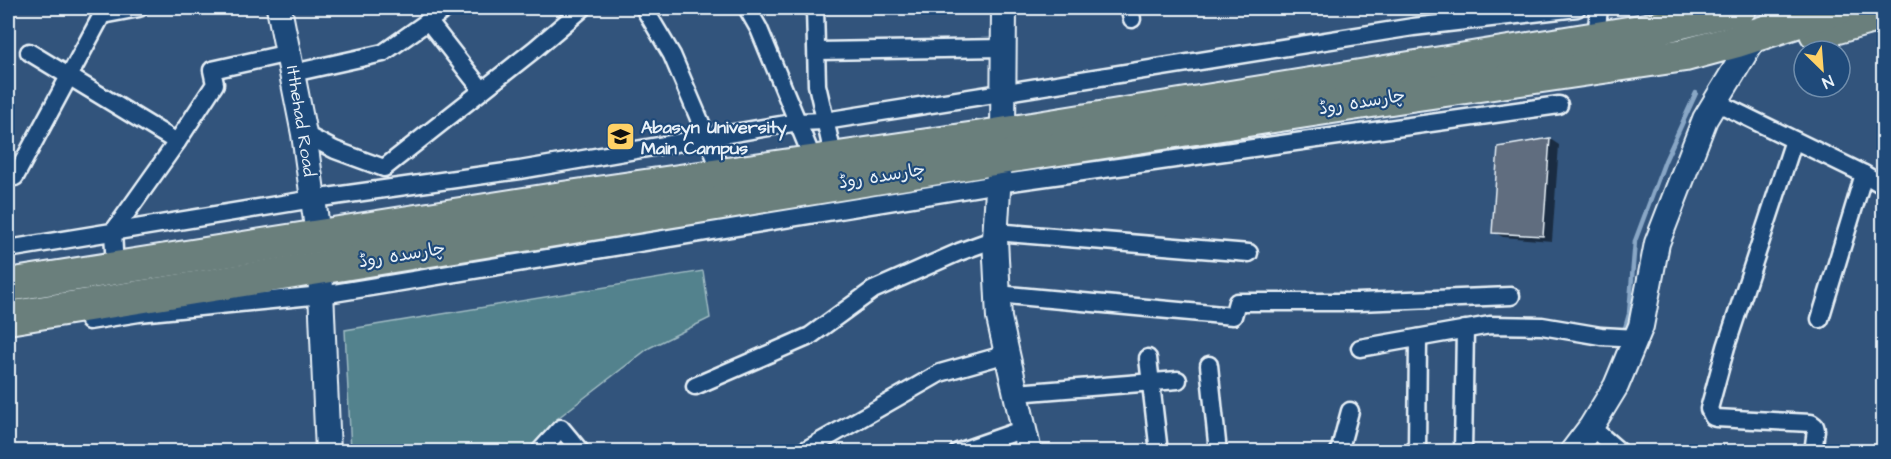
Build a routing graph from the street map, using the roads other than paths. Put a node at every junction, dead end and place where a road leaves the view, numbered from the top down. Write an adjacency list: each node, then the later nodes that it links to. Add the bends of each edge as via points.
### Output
1 (139, 8): 12 (street)
2 (285, 8): 21 (street, Itthehad Road)
3 (447, 8): 15 (street)
4 (584, 8): 23 (street)
5 (644, 8): 30 (street, via 672,55)
6 (747, 8): 28 (street)
7 (815, 8): 19 (street)
8 (1005, 8): 18 (street)
9 (1577, 8): 24 (street, via 1413,27)
10 (1733, 8): 14 (highway, چارسدہ روڈ)
11 (1839, 8): 17 (highway)
12 (96, 11): 22 (street)
13 (1884, 14): 17 (highway, via 1805,36)
14 (1655, 18): 16 (highway, چارسدہ روڈ)
15 (428, 21): 21 (street, via 383,53); 23 (street)
16 (1597, 23): 33 (highway, چارسدہ روڈ)
17 (1756, 35): 25 (street); 33 (highway, چارسدہ روڈ, via 1685,55)
18 (1004, 48): 19 (street); 24 (street)
19 (817, 51): 27 (street, via 817,85)
20 (29, 52): 22 (street)
21 (291, 63): 29 (street, Itthehad Road); 32 (street, via 212,70 215,84)
22 (70, 76): 32 (street); 37 (street)
23 (482, 90): 29 (street, via 384,168)
24 (1003, 94): 27 (street); 33 (street)
25 (1714, 101): 31 (street); 57 (street, via 1657,243)
26 (1559, 105): 33 (street)
27 (825, 121): 28 (street); 34 (street)
28 (798, 122): 30 (street); 34 (street)
29 (304, 134): 39 (street, Itthehad Road)
30 (707, 139): 36 (street); 39 (street)
31 (1794, 140): 35 (street); 81 (street, via 1709,409 1716,418 1811,423 1816,430)
32 (177, 142): 41 (street)
33 (1000, 159): 34 (highway, چارسدہ روڈ); 43 (highway, چارسدہ روڈ); 44 (street); 48 (street)
34 (824, 160): 36 (highway, چارسدہ روڈ)
35 (1864, 174): 38 (street); 53 (street)
36 (723, 175): 40 (highway, چارسدہ روڈ)
37 (15, 177)
38 (1884, 186)
39 (313, 199): 41 (street); 42 (street, Itthehad Road)
40 (525, 204): 42 (highway, چارسدہ روڈ); 43 (highway)
41 (113, 232): 45 (street); 47 (street)
42 (318, 235): 47 (highway, چارسدہ روڈ)
43 (528, 235): 48 (highway, چارسدہ روڈ)
44 (995, 235): 46 (street); 50 (street); 64 (street, via 873,290 810,336)
45 (8, 249)
46 (1248, 253)
47 (115, 268): 49 (highway, چارسدہ روڈ)
48 (321, 282): 52 (highway, چارسدہ روڈ); 55 (street); 69 (street)
49 (8, 285)
50 (997, 294): 51 (street, via 1233,315 1237,302); 59 (street)
51 (1511, 296)
52 (8, 318)
53 (1820, 319)
54 (1465, 329): 56 (street); 57 (street, via 1490,325 1542,326); 78 (street)
55 (8, 333)
56 (1418, 338): 58 (street); 77 (street)
57 (1635, 338): 67 (street, via 1616,386)
58 (1360, 348)
59 (1007, 354): 65 (street); 72 (street, via 940,373)
60 (1148, 358): 63 (street)
61 (1209, 365): 75 (street)
62 (1178, 380): 63 (street)
63 (1150, 382): 65 (street); 74 (street)
64 (695, 386)
65 (1016, 393): 68 (street)
66 (1350, 411): 76 (street)
67 (1591, 427): 79 (street); 80 (street)
68 (1027, 440): 73 (street)
69 (328, 452)
70 (539, 452): 71 (street, via 561,428)
71 (581, 452)
72 (802, 452)
73 (958, 452)
74 (1159, 452)
75 (1218, 452)
76 (1339, 452)
77 (1417, 452)
78 (1463, 452)
79 (1572, 452)
80 (1620, 452)
81 (1814, 452)

